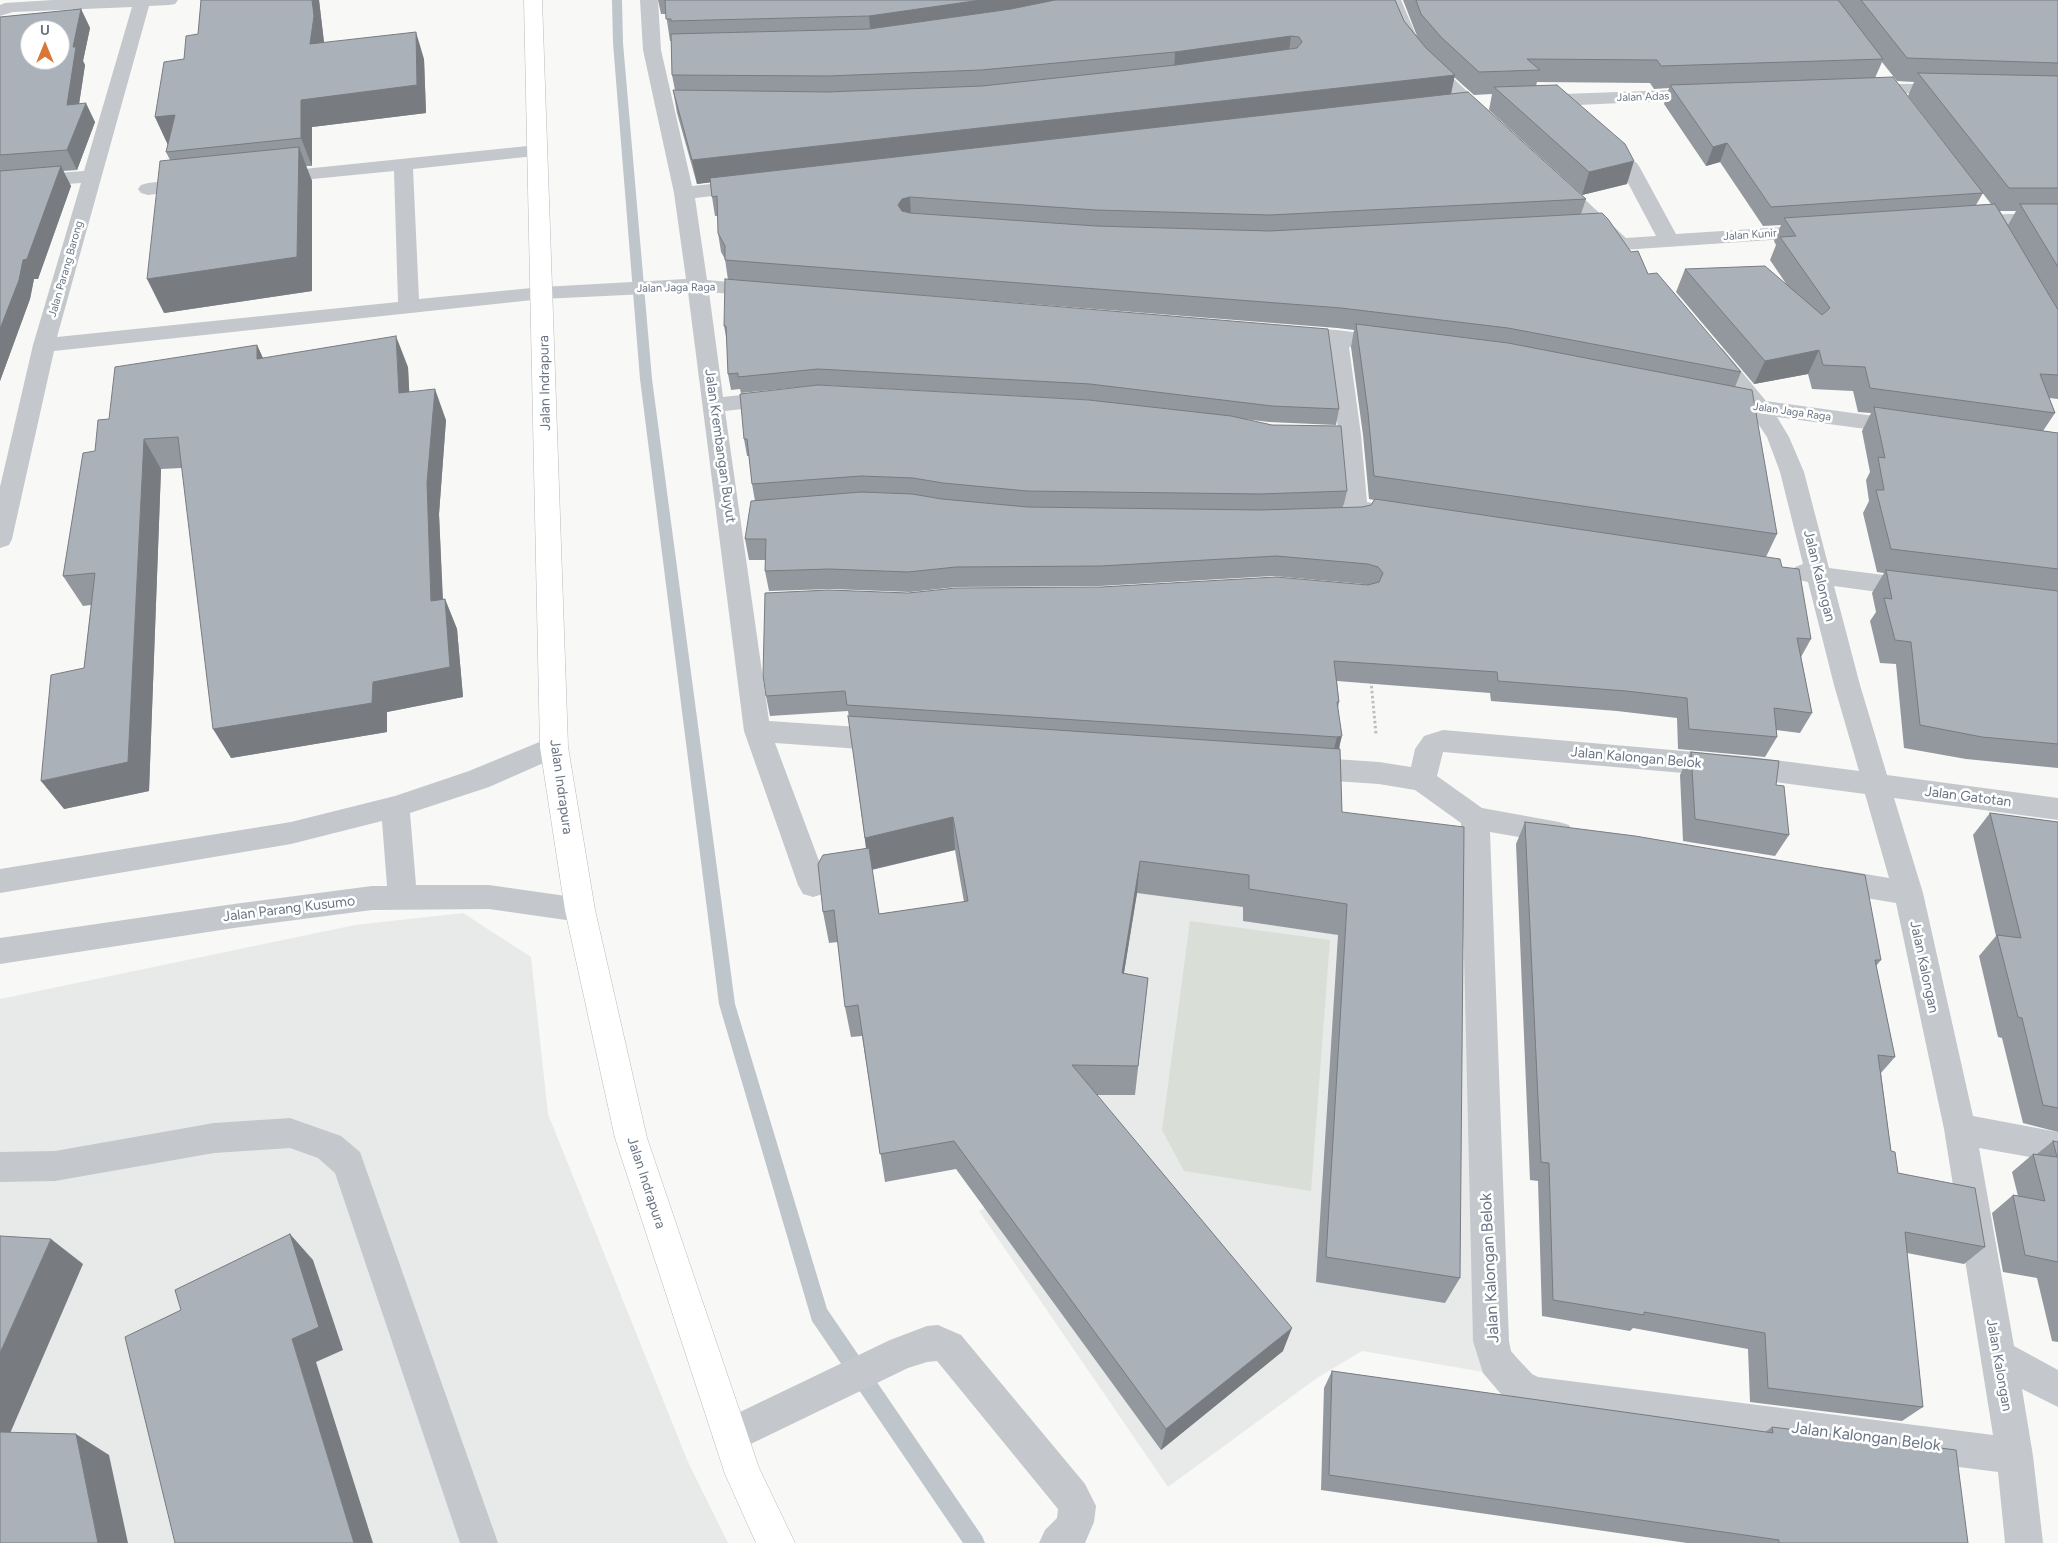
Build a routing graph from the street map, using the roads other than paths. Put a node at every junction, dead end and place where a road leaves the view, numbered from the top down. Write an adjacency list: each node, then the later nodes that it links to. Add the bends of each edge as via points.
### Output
1 (169, 0): 5 (street)
2 (533, 0): 17 (main road, Jalan Indrapura)
3 (649, 0): 27 (street, Jalan Krembangan Buyut, via 658,50 675,105)
4 (1392, 0): 13 (street, via 1410,42)
5 (142, 2): 6 (street); 21 (street, Jalan Parang Barong)
6 (10, 6)
7 (1884, 81): 8 (street); 9 (street); 14 (street)
8 (1850, 89)
9 (1968, 89)
10 (1723, 94): 12 (street, Jalan Adas)
11 (1497, 102): 13 (street)
12 (1517, 102)
13 (1468, 103): 15 (street); 16 (street)
14 (1901, 104)
15 (1448, 106)
16 (1496, 129)
17 (537, 151): 18 (street); 36 (main road, Jalan Indrapura)
18 (403, 164): 22 (street); 37 (street)
19 (1629, 166): 33 (street)
20 (1539, 167): 30 (street)
21 (93, 176): 24 (street); 41 (street, Jalan Parang Barong)
22 (256, 178)
23 (216, 182): 26 (street)
24 (0, 183)
25 (763, 184): 27 (street)
26 (148, 189)
27 (684, 193): 34 (street, Jalan Krembangan Buyut)
28 (2058, 219): 29 (street)
29 (1951, 222)
30 (1603, 225): 31 (street); 33 (street, Jalan Kunir, via 1628,251)
31 (1573, 227)
32 (1835, 230): 33 (street, Jalan Kunir)
33 (1669, 240)
34 (697, 285): 35 (street, Jalan Jaga Raga); 36 (street, Jalan Jaga Raga); 45 (street, Jalan Krembangan Buyut)
35 (786, 292)
36 (542, 293): 37 (street, Jalan Jaga Raga); 55 (main road, Jalan Indrapura)
37 (409, 307): 41 (street, Jalan Jaga Raga)
38 (1268, 332): 39 (street)
39 (1337, 337): 42 (street); 48 (street, via 1341,435 1350,515)
40 (1703, 340): 46 (street, Jalan Kalongan)
41 (44, 345): 49 (street, Jalan Parang Barong)
42 (1414, 346)
43 (801, 396): 45 (street)
44 (1702, 396): 46 (street, Jalan Jaga Raga)
45 (714, 405): 53 (street, Jalan Krembangan Buyut, via 738,513 750,603)
46 (1759, 407): 47 (street, Jalan Jaga Raga); 51 (street, Jalan Kalongan, via 1778,437 1792,472)
47 (1923, 430)
48 (1415, 517)
49 (0, 539)
50 (1785, 571): 51 (street)
51 (1819, 575): 52 (street); 58 (street, Jalan Kalongan)
52 (1942, 591)
53 (758, 731): 54 (street); 65 (street, Jalan Krembangan Buyut)
54 (915, 742)
55 (554, 747): 59 (street, via 479,779); 68 (main road, Jalan Indrapura)
56 (1280, 766): 57 (street, via 1379,773)
57 (1422, 780): 58 (street, Jalan Kalongan Belok, via 1429,749 1434,743 1444,741 1752,768); 61 (street)
58 (1877, 786): 60 (street, Jalan Gatotan); 66 (street, Jalan Kalongan)
59 (395, 807): 64 (street, via 291,833); 67 (street)
60 (2058, 809)
61 (1475, 818): 62 (street); 76 (street, Jalan Kalongan Belok, via 1491,1341 1496,1360 1504,1371 1519,1387 1536,1395)
62 (1583, 837)
63 (1809, 876): 66 (street)
64 (0, 881)
65 (813, 885)
66 (1908, 893): 70 (street, Jalan Kalongan)
67 (403, 898): 68 (street, Jalan Parang Kusumo, via 490,897); 69 (street, Jalan Parang Kusumo, via 372,898 234,916)
68 (580, 910): 75 (main road, Jalan Indrapura, via 631,1138)
69 (0, 951)
70 (1960, 1129): 71 (street); 73 (street, Jalan Kalongan)
71 (2058, 1147)
72 (0, 1167): 77 (street, via 55,1166 214,1138 290,1133 329,1147 348,1163)
73 (1998, 1358): 74 (street); 76 (street, Jalan Kalongan)
74 (2058, 1389)
75 (730, 1436): 78 (main road, Jalan Indrapura, via 742,1474); 79 (street, via 902,1352 938,1343 949,1348 1072,1497 1077,1506 1075,1522)
76 (2015, 1456): 80 (street, Jalan Kalongan)
77 (479, 1543)
78 (776, 1543)
79 (1058, 1543)
80 (2024, 1543)

